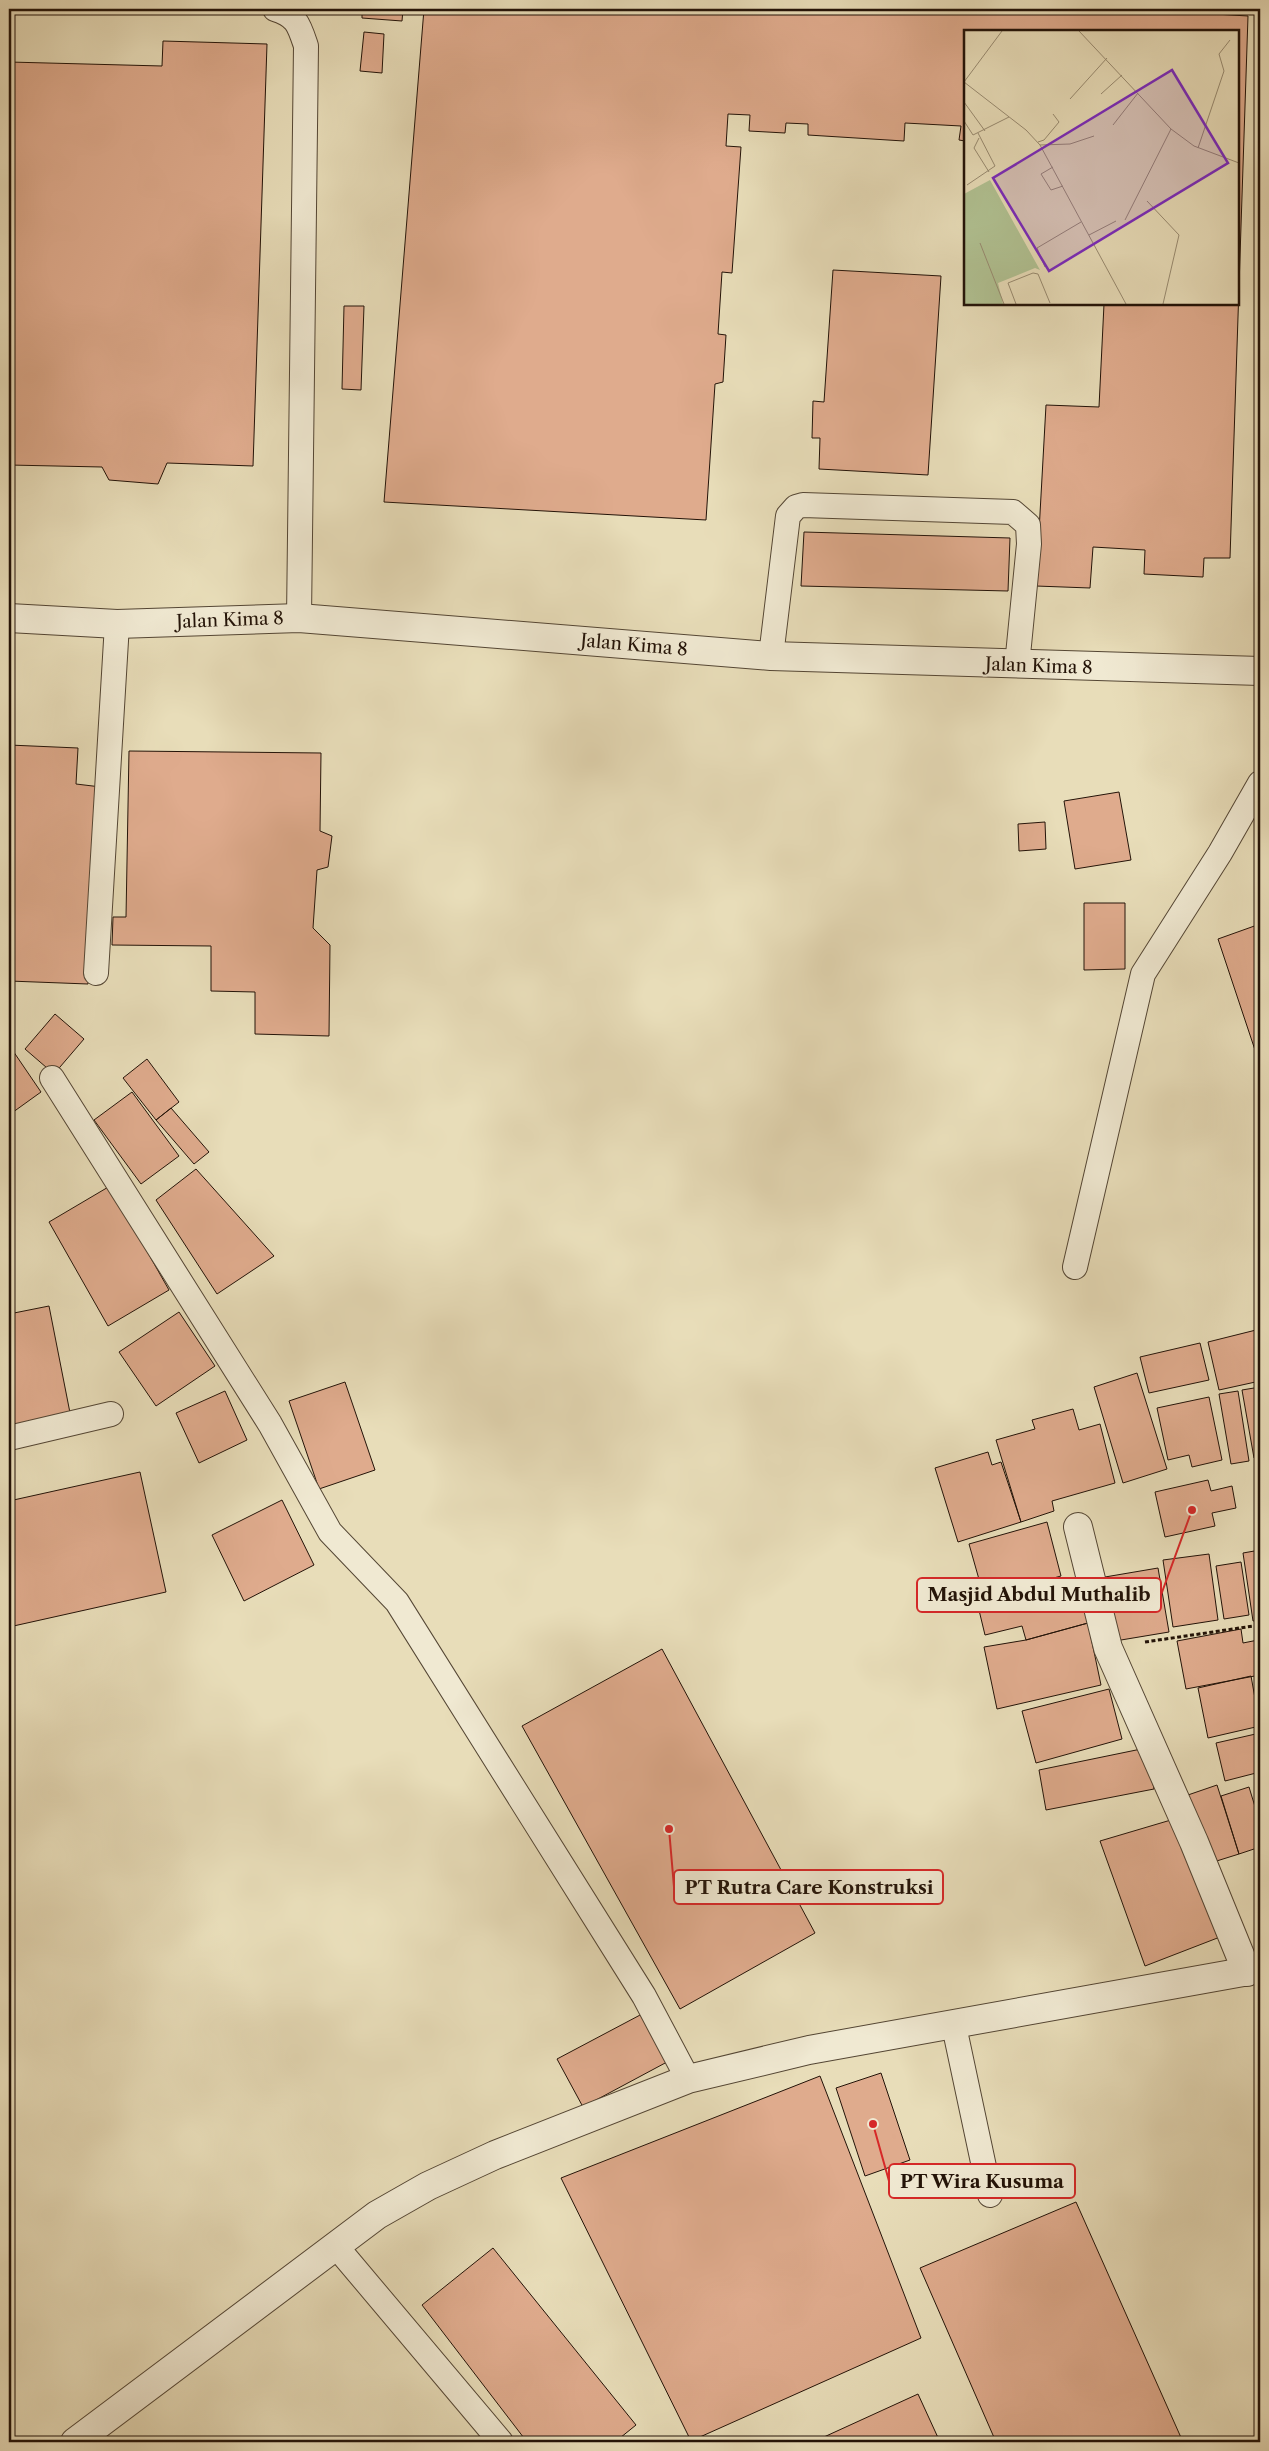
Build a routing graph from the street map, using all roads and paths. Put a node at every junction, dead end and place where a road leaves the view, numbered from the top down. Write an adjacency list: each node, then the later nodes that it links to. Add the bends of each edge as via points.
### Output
1 (275, 9): 3 (lane, via 287,13 299,24 306,46)
2 (9, 618): 4 (street, Jalan Kima 8)
3 (299, 618): 4 (street, Jalan Kima 8); 5 (street, Jalan Kima 8)
4 (117, 624): 9 (lane)
5 (771, 656): 6 (street, Jalan Kima 8); 6 (lane, via 788,516 796,507 1013,512 1028,524 1029,544)
6 (1018, 665): 7 (street, Jalan Kima 8)
7 (1260, 671)
8 (1260, 784): 11 (lane, via 1143,974)
9 (96, 973)
10 (52, 1078): 19 (lane, via 270,1424 330,1532 397,1602 644,1996)
11 (1075, 1267)
12 (111, 1414): 13 (lane)
13 (9, 1438)
14 (1078, 1527): 16 (street)
15 (1260, 1625): 16 (path)
16 (1108, 1648): 17 (street)
17 (1254, 1971): 18 (street)
18 (954, 2026): 19 (street, via 809,2050); 20 (lane)
19 (688, 2079): 21 (street, via 566,2126 428,2186 377,2215)
20 (990, 2195)
21 (335, 2245): 22 (street); 23 (lane)
22 (75, 2442)
23 (501, 2442)

